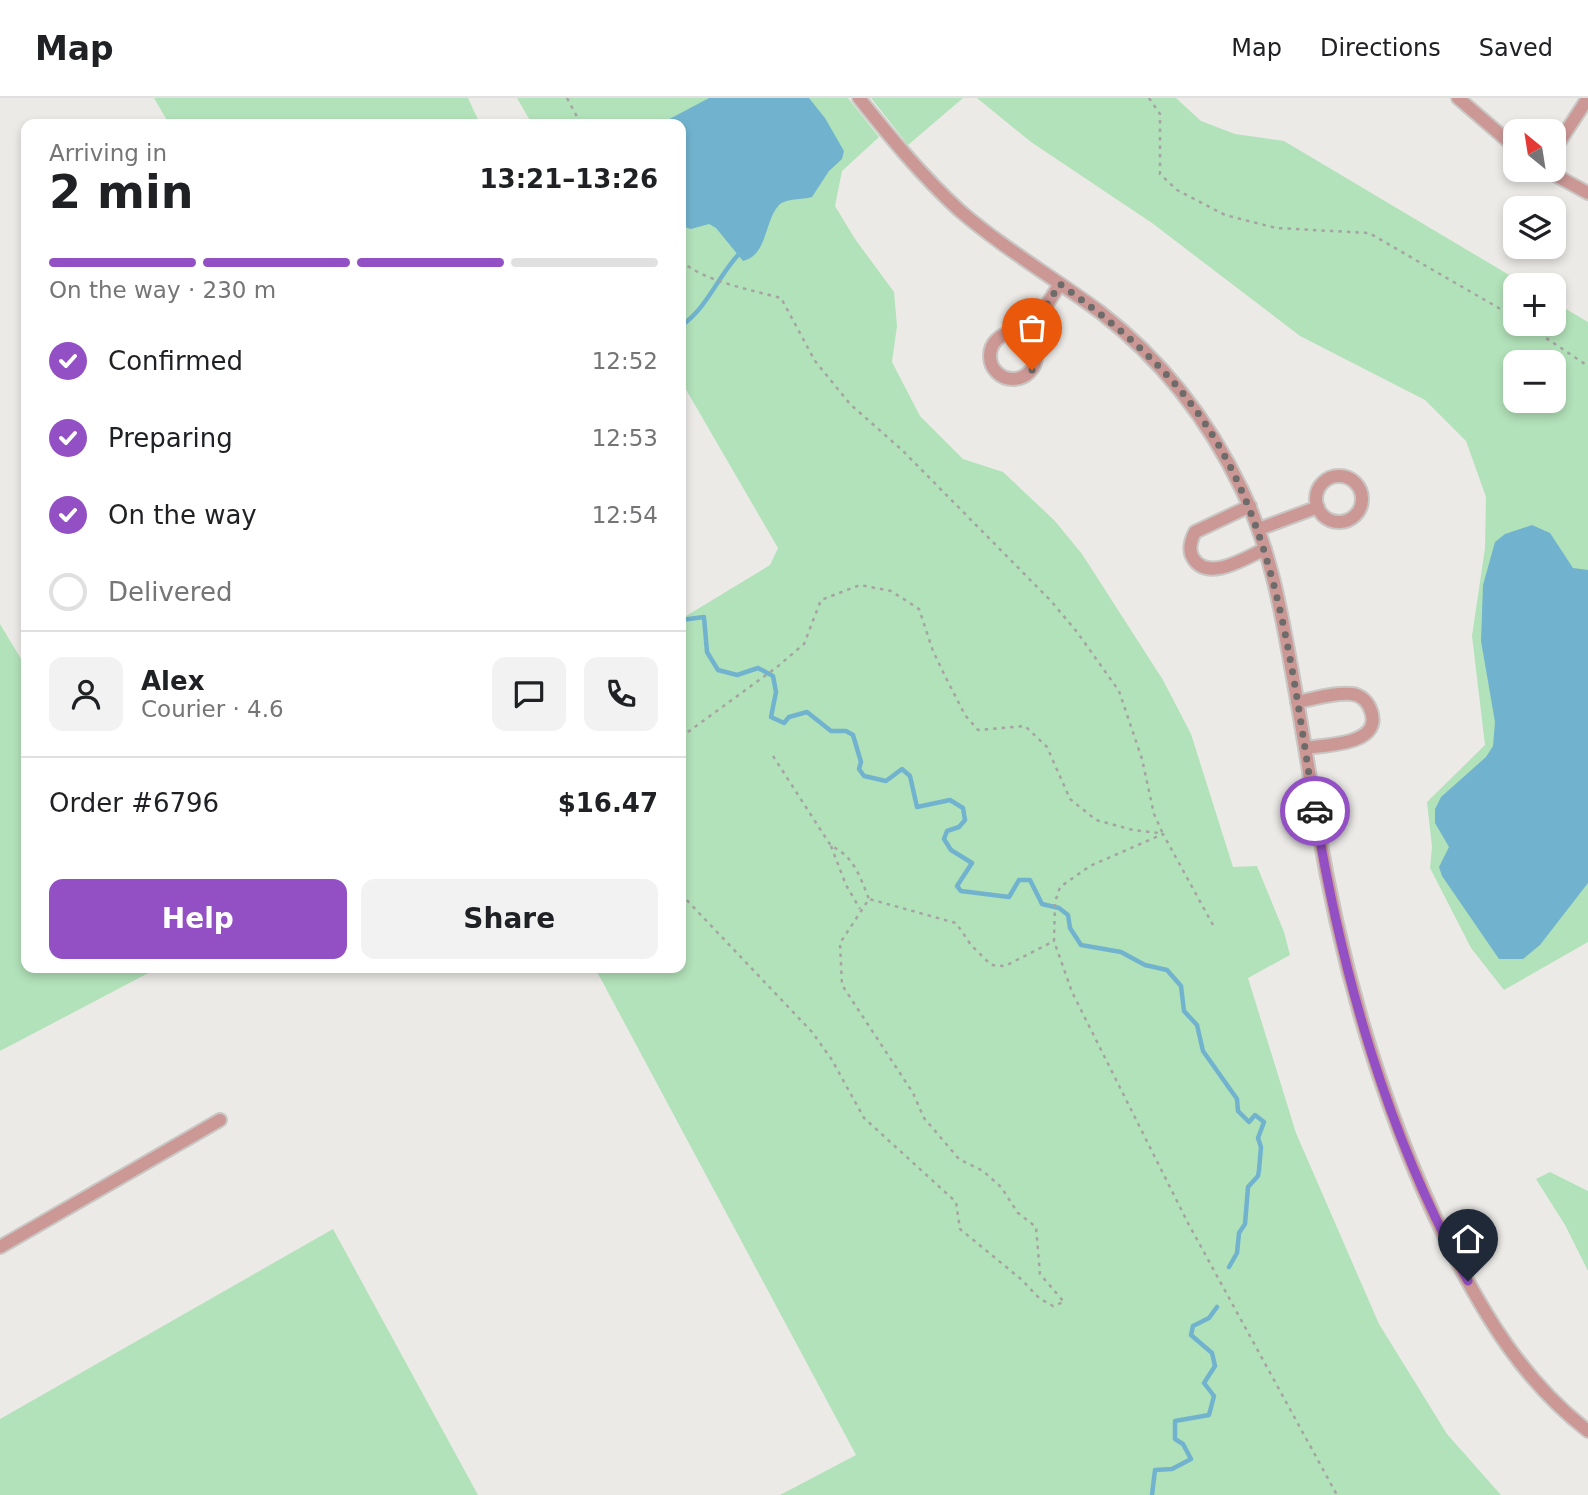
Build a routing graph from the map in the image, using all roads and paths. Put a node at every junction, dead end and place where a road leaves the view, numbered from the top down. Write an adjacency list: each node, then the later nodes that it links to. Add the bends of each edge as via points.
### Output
1 (567, 98): 6 (path)
2 (859, 98): 12 (street, via 958,209)
3 (1149, 98): 13 (path, via 1160,114 1160,174 1177,190 1225,215 1276,228 1370,233)
4 (1458, 98): 8 (street)
5 (1588, 98): 7 (street)
6 (578, 119)
7 (1566, 132)
8 (1503, 137)
9 (1566, 181): 10 (street)
10 (1588, 193)
11 (686, 265): 25 (path, via 780,298 815,361 850,404 902,450 1051,601 1119,691)
12 (1060, 284): 15 (street); 17 (street, via 1122,330 1177,385 1215,440)
13 (1503, 310)
14 (1543, 336): 16 (path)
15 (1026, 337)
16 (1588, 366)
17 (1250, 506): 19 (street); 20 (street, via 1195,532 1192,557 1200,566 1216,569)
18 (1318, 507): 19 (street)
19 (1259, 529): 20 (street)
20 (1265, 549): 21 (street, via 1280,601)
21 (1297, 702): 23 (street); 23 (street, via 1350,694 1364,699 1372,713 1368,732 1356,740)
22 (686, 733): 25 (path, via 804,643 821,600 860,585 891,591 919,609 945,676 978,730 1026,726 1047,747 1070,799 1096,820)
23 (1305, 748): 34 (street, via 1345,963 1412,1167 1500,1337 1538,1387)
24 (773, 757): 26 (path)
25 (1163, 834): 30 (path); 31 (path, via 1090,866 1060,887)
26 (831, 846): 28 (path, via 843,851 854,865); 29 (path)
27 (686, 899): 29 (path, via 812,1032 864,1118 956,1202 960,1229 1040,1298 1053,1306 1064,1302 1040,1274 1036,1227 983,1171 959,1159 924,1118 913,1093 842,985 840,943)
28 (869, 899): 29 (path); 31 (path, via 957,923 991,965 1005,966)
29 (860, 909)
30 (1213, 926)
31 (1054, 942): 35 (path, via 1072,992 1199,1244)
32 (220, 1120): 33 (street)
33 (0, 1247)
34 (1588, 1430)
35 (1337, 1495)

